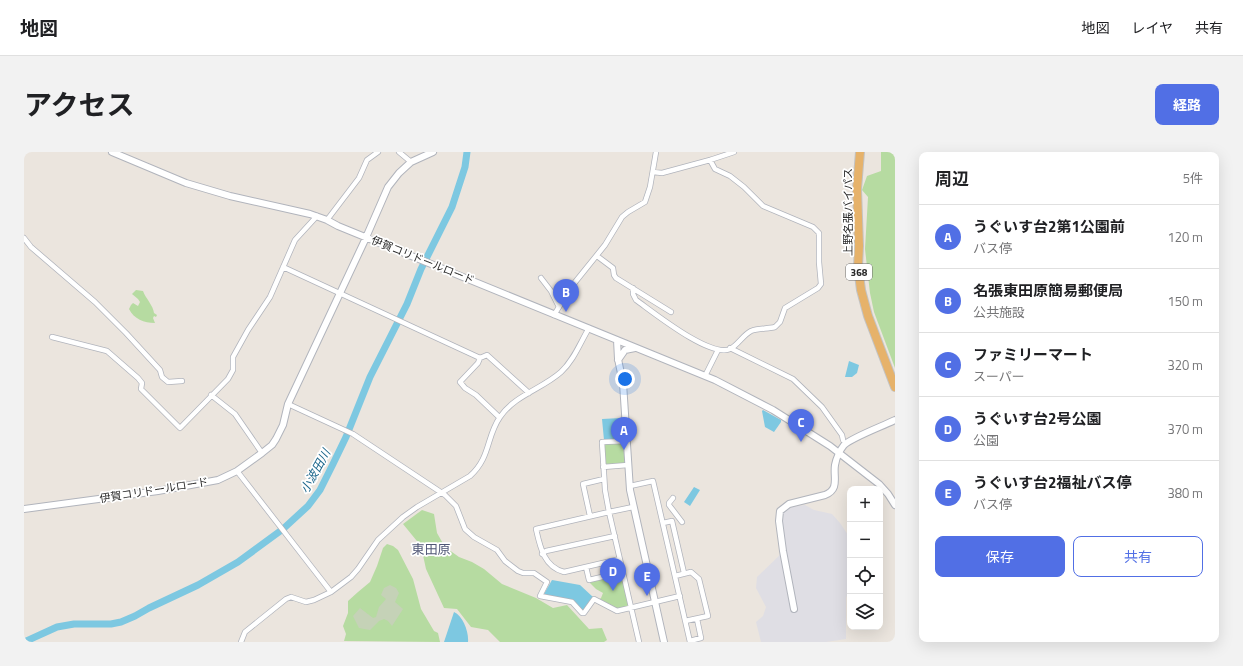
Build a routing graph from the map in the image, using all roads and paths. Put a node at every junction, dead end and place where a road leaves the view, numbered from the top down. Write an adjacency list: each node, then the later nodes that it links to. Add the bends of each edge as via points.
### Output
1 (112, 152): 11 (street, via 186,183)
2 (378, 152): 12 (street, via 368,160 359,178)
3 (399, 152): 9 (street)
4 (433, 152): 9 (street)
5 (656, 152): 10 (street)
6 (734, 152): 8 (street)
7 (860, 152): 33 (highway, 上野名張バイパス / 368, via 857,189 858,268 861,290)
8 (710, 160): 10 (street, via 662,173); 27 (street, via 715,169 730,176 763,206 813,227 820,236 818,249 821,284 818,288 785,308 776,328 751,332)
9 (412, 162): 13 (street, via 388,187)
10 (653, 172): 15 (street, via 645,202 624,214)
11 (317, 216): 12 (street); 16 (street, via 295,240)
12 (327, 220): 13 (street)
13 (365, 237): 19 (street, 伊賀コリドールロード); 22 (street, 伊賀コリドールロード)
14 (24, 238): 32 (street, via 126,333 160,370 162,377 168,382)
15 (597, 256): 18 (street, via 613,268 616,278); 20 (street, via 576,280)
16 (283, 267): 19 (street); 35 (street, via 268,302 233,357 233,370 228,379)
17 (541, 278): 20 (street)
18 (633, 288): 21 (street); 28 (street, via 636,300 690,338)
19 (339, 293): 29 (street); 36 (street, 伊賀コリドールロード)
20 (559, 307): 22 (street)
21 (671, 312)
22 (554, 315): 23 (street, 伊賀コリドールロード)
23 (589, 328): 25 (street, 伊賀コリドールロード); 34 (street, via 567,366)
24 (52, 336): 35 (street, via 108,351 138,378 142,383 142,389 180,428)
25 (617, 340): 26 (street, 伊賀コリドールロード); 30 (street)
26 (637, 348): 30 (street, via 625,350); 31 (street, 伊賀コリドールロード)
27 (730, 348): 28 (street); 39 (street, via 793,379 822,407)
28 (718, 350): 31 (street)
29 (480, 358): 34 (street, via 486,355); 37 (street, via 460,382)
30 (618, 362): 40 (street, via 623,384)
31 (705, 376): 42 (street, 伊賀コリドールロード, via 773,410)
32 (182, 381)
33 (895, 387)
34 (529, 393): 37 (street, via 510,405)
35 (211, 395): 41 (street, via 235,414)
36 (288, 404): 41 (street, 伊賀コリドールロード, via 283,425 276,439); 48 (street, via 353,434)
37 (499, 417): 48 (street, via 488,450 477,469 463,482)
38 (895, 420): 42 (street, via 850,441)
39 (843, 440)
40 (627, 441): 43 (street); 44 (street, via 602,442)
41 (262, 454): 45 (street, 伊賀コリドールロード)
42 (840, 454): 50 (street, 伊賀コリドールロード, via 879,484); 68 (street, via 835,466 835,484 831,492 789,504 780,511 783,550)
43 (628, 465): 44 (street); 47 (street)
44 (603, 467): 46 (street)
45 (237, 470): 52 (street, 伊賀コリドールロード, via 218,480 197,485); 64 (street)
46 (604, 479): 53 (street); 54 (street, via 583,484)
47 (630, 486): 51 (street); 56 (street, via 653,481)
48 (441, 493): 64 (street, via 392,526 371,548 354,573); 67 (street, via 456,506 464,527 474,537 497,550 505,561 518,571 534,573 547,582 540,596 572,602 582,613 594,599 617,611)
49 (673, 498): 55 (street, via 669,505 681,521)
50 (895, 505)
51 (633, 507): 53 (street); 66 (street)
52 (24, 509)
53 (609, 512): 54 (street); 57 (street)
54 (590, 516): 58 (street, via 536,529)
55 (672, 521): 56 (street); 62 (street)
56 (662, 523): 63 (street)
57 (614, 536): 58 (street); 59 (street)
58 (542, 554): 60 (street, via 556,570 564,572)
59 (620, 559): 60 (street); 61 (street)
60 (586, 567): 61 (street, via 589,580)
61 (623, 572): 67 (street)
62 (684, 573): 63 (street); 69 (street, via 691,572 699,579 708,616)
63 (675, 576): 65 (street)
64 (331, 592): 71 (street, via 306,602 291,597 286,599 245,632)
65 (680, 596): 66 (street); 70 (street)
66 (655, 602): 67 (street); 73 (street)
67 (631, 607): 72 (street)
68 (794, 609)
69 (696, 619): 70 (street); 74 (street, via 701,638)
70 (685, 621): 74 (street)
71 (241, 642)
72 (638, 642)
73 (664, 642)
74 (690, 642)

